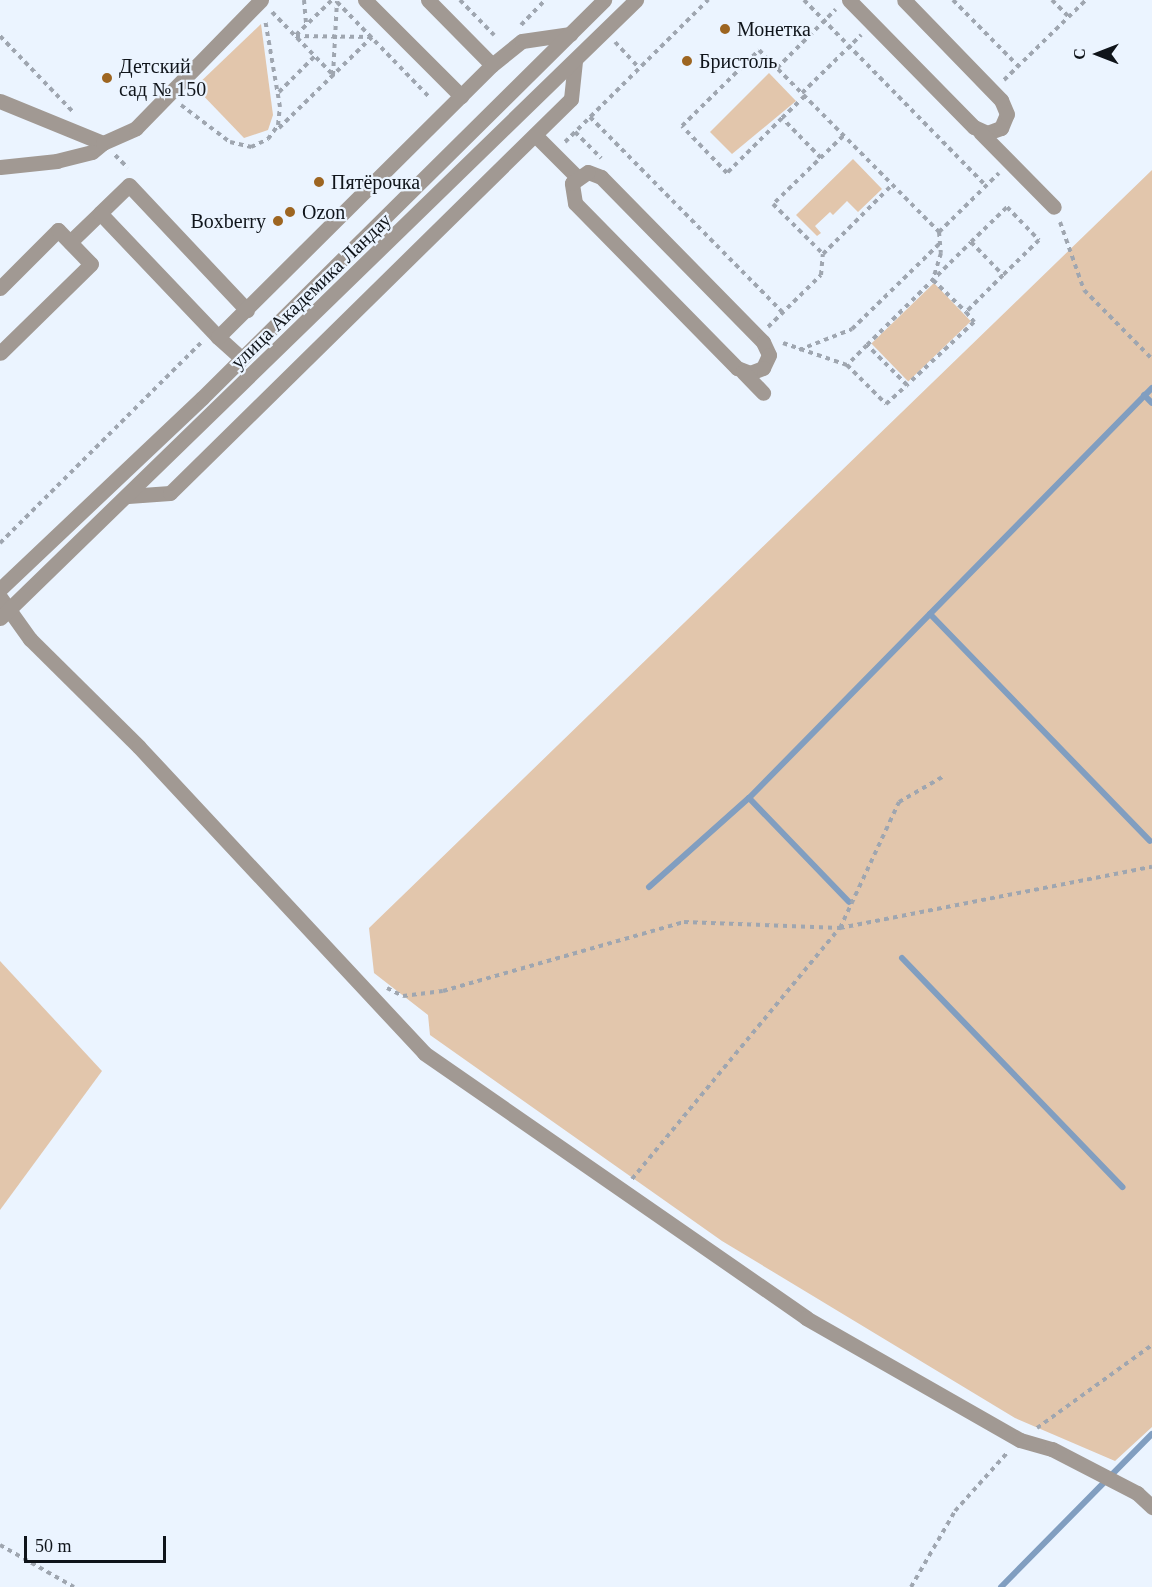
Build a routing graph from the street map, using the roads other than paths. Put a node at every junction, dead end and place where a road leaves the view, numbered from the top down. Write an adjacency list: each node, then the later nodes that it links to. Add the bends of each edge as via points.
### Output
1 (261, 0): 15 (street, via 136,128)
2 (365, 0): 11 (street)
3 (428, 0): 10 (street)
4 (604, 0): 8 (street, улица Академика Ландау)
5 (636, 0): 9 (street, улица Академика Ландау)
6 (903, 0): 13 (street, via 1006,106 1001,128)
7 (845, 2): 13 (street)
8 (570, 34): 10 (street, via 522,41); 25 (street, улица Академика Ландау)
9 (575, 62): 14 (street, via 571,99); 28 (street, улица Академика Ландау)
10 (492, 65): 11 (street)
11 (461, 96): 22 (street)
12 (0, 101): 15 (street)
13 (980, 132): 18 (street)
14 (535, 135): 17 (street); 28 (street, via 170,494)
15 (103, 143): 16 (street, via 92,152)
16 (0, 167)
17 (576, 176): 26 (street, via 570,190 575,203); 26 (street, via 588,172 601,177 763,342 767,362 757,372)
18 (1054, 207)
19 (100, 213): 20 (street); 22 (street, via 129,185); 23 (street)
20 (70, 242): 21 (street, via 58,230); 24 (street, via 91,264)
21 (0, 288)
22 (248, 310): 23 (street)
23 (218, 337): 25 (street)
24 (0, 353)
25 (240, 357): 29 (street, улица Академика Ландау)
26 (743, 372): 27 (street)
27 (763, 393)
28 (128, 496): 30 (street, улица Академика Ландау)
29 (0, 589)
30 (4, 607): 31 (street, via 30,639 140,747 424,1053 806,1318 1020,1440 1052,1449 1137,1493)
31 (1152, 1507)

